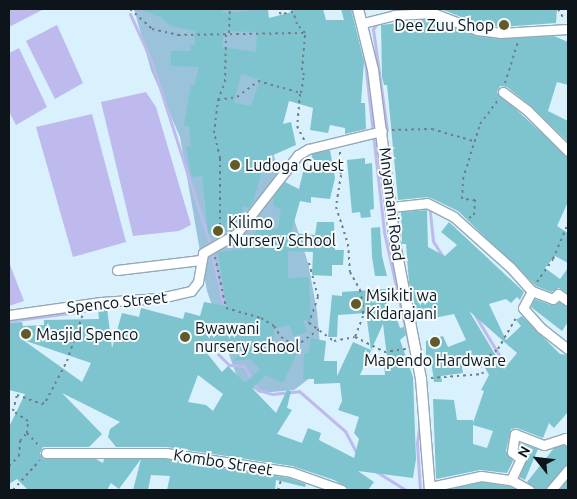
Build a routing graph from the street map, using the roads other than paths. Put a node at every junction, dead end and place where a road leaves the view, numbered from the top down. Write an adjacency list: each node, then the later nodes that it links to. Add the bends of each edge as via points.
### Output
1 (358, 9): 2 (street, Mnyamani Road)
2 (363, 23): 3 (street, via 394,15 433,13 477,30 520,33); 5 (street, Mnyamani Road)
3 (568, 29)
4 (503, 92): 6 (street, via 534,116)
5 (382, 131): 7 (street, Mnyamani Road); 8 (street, via 308,149 298,155 236,233 203,253)
6 (568, 152)
7 (391, 207): 10 (street, via 427,203 454,217); 18 (street, Mnyamani Road, via 421,379)
8 (200, 260): 9 (street); 12 (street, Spenco Street, via 196,287 185,294)
9 (117, 270)
10 (532, 291): 11 (street, via 553,299 558,294); 13 (street, via 523,308 541,328)
11 (568, 301)
12 (9, 315)
13 (568, 349)
14 (568, 441): 17 (street, via 565,438 544,445 515,434 512,452 520,459)
15 (46, 453): 19 (street, Kombo Street, via 101,450 166,453 275,469)
16 (568, 470): 22 (street)
17 (510, 480): 18 (street, via 481,476); 20 (street)
18 (433, 488)
19 (342, 490)
20 (529, 490): 21 (street)
21 (537, 490)
22 (552, 490)

